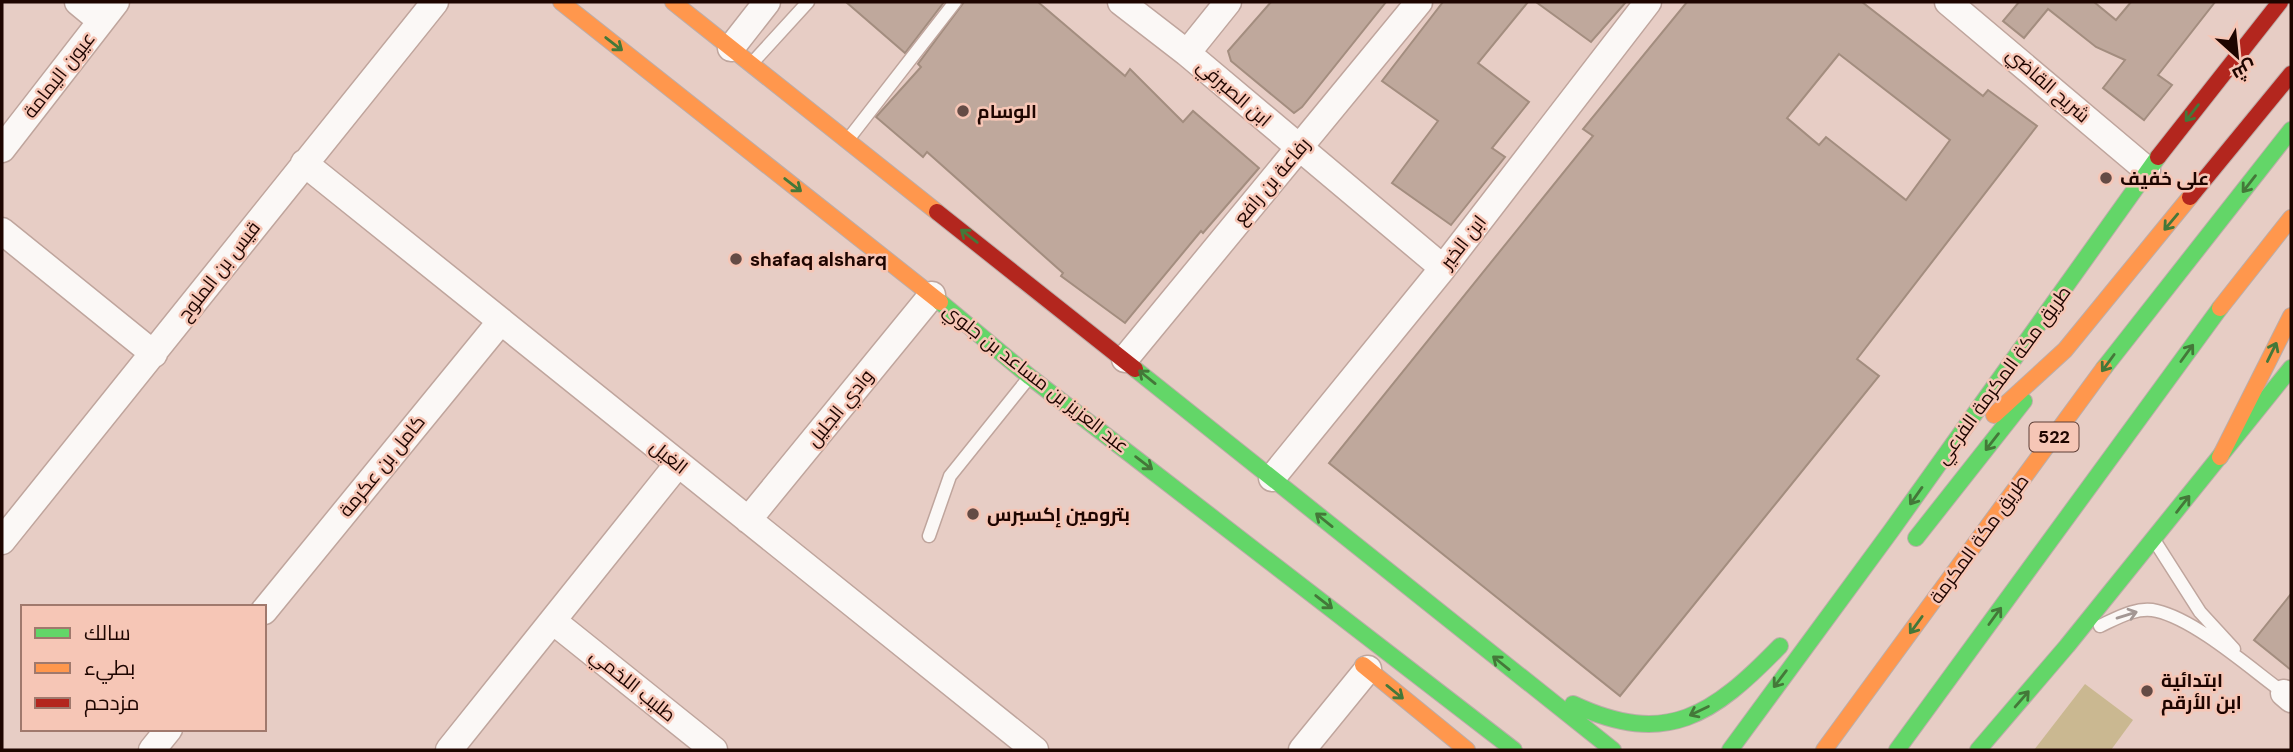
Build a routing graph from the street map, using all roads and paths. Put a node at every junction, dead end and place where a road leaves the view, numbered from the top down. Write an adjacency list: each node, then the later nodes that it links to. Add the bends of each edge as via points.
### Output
1 (78, 2): 14 (street)
2 (435, 2): 22 (street, قيس بن الملوح)
3 (561, 2): 27 (main road, عبد العزيز بن مساعد بن جلوي, one-way to 27)
4 (673, 2): 16 (main road)
5 (767, 2): 16 (street)
6 (808, 2): 16 (lane)
7 (955, 2): 19 (lane)
8 (1121, 2): 15 (street, ابن الصيرفي)
9 (1228, 2): 15 (street)
10 (1419, 2): 21 (street, رفاعة بن رافع)
11 (1648, 2): 26 (street, ابن الخير)
12 (2280, 2): 23 (main road, طريق مكة المكرمة الفرعي, one-way to 23)
13 (1966, 7): 23 (street, شريح القاضي)
14 (109, 11): 20 (street, عيون اليمامة)
15 (1187, 53): 21 (street, ابن الصيرفي)
16 (741, 55): 19 (main road)
17 (2291, 74): 30 (main road, one-way to 30)
18 (2291, 130): 67 (main road, طريق مكة المكرمة / 522, one-way to 67, via 2126,338)
19 (848, 140): 32 (main road, one-way to 19)
20 (2, 149)
21 (1299, 149): 26 (street, ابن الصيرفي); 32 (street, رفاعة بن رافع)
22 (304, 163): 29 (street, الغيل); 31 (street, قيس بن الملوح)
23 (2147, 170): 37 (main road, طريق مكة المكرمة الفرعي)
24 (2291, 218): 68 (main road, one-way to 24)
25 (2, 231): 31 (street)
26 (1443, 268): 38 (street, ابن الخير)
27 (932, 295): 34 (main road, عبد العزيز بن مساعد بن جلوي); 39 (street, وادي الجليل)
28 (2291, 316): 35 (main road, one-way to 28)
29 (501, 321): 36 (street, الغيل); 47 (street, كامل بن عكرمة)
30 (2064, 350): 37 (main road); 45 (main road, one-way to 45)
31 (154, 354): 44 (street, قيس بن الملوح)
32 (1125, 359): 38 (main road, one-way to 32)
33 (2291, 369): 35 (main road)
34 (1030, 377): 40 (main road, عبد العزيز بن مساعد بن جلوي, one-way to 40); 42 (lane, via 950,477)
35 (2220, 457): 43 (main road, one-way to 35)
36 (678, 464): 39 (street, الغيل); 49 (street)
37 (1935, 469): 41 (main road, طريق مكة المكرمة الفرعي, one-way to 41)
38 (1272, 478): 54 (main road, one-way to 38)
39 (748, 520): 57 (street, الغيل)
40 (1226, 525): 46 (main road); 64 (main road, عبد العزيز بن مساعد بن جلوي, one-way to 64)
41 (1891, 531): 48 (main road); 66 (main road, طريق مكة المكرمة الفرعي, one-way to 66)
42 (929, 536)
43 (2154, 540): 51 (main road); 55 (lane, via 2200,612 2229,645)
44 (2, 541)
45 (1904, 553)
46 (1257, 575)
47 (266, 609)
48 (1811, 611)
49 (553, 621): 59 (street); 60 (street, طليب اللخمي)
50 (1788, 637): 54 (main road, one-way to 54, via 1731,694 1675,722 1649,726 1614,722)
51 (2067, 646): 55 (lane, one-way to 55, via 2129,612 2156,611 2201,632); 69 (main road, one-way to 51)
52 (1347, 652): 53 (main road)
53 (1368, 669): 62 (street); 63 (main road, one-way to 63)
54 (1529, 686): 65 (main road)
55 (2288, 696)
56 (167, 731): 58 (street)
57 (1004, 741): 61 (street, الغيل)
58 (152, 750)
59 (449, 750)
60 (714, 750)
61 (1035, 750)
62 (1302, 750)
63 (1467, 750)
64 (1514, 750)
65 (1613, 750)
66 (1730, 750)
67 (1824, 750)
68 (1897, 750)
69 (1978, 750)

